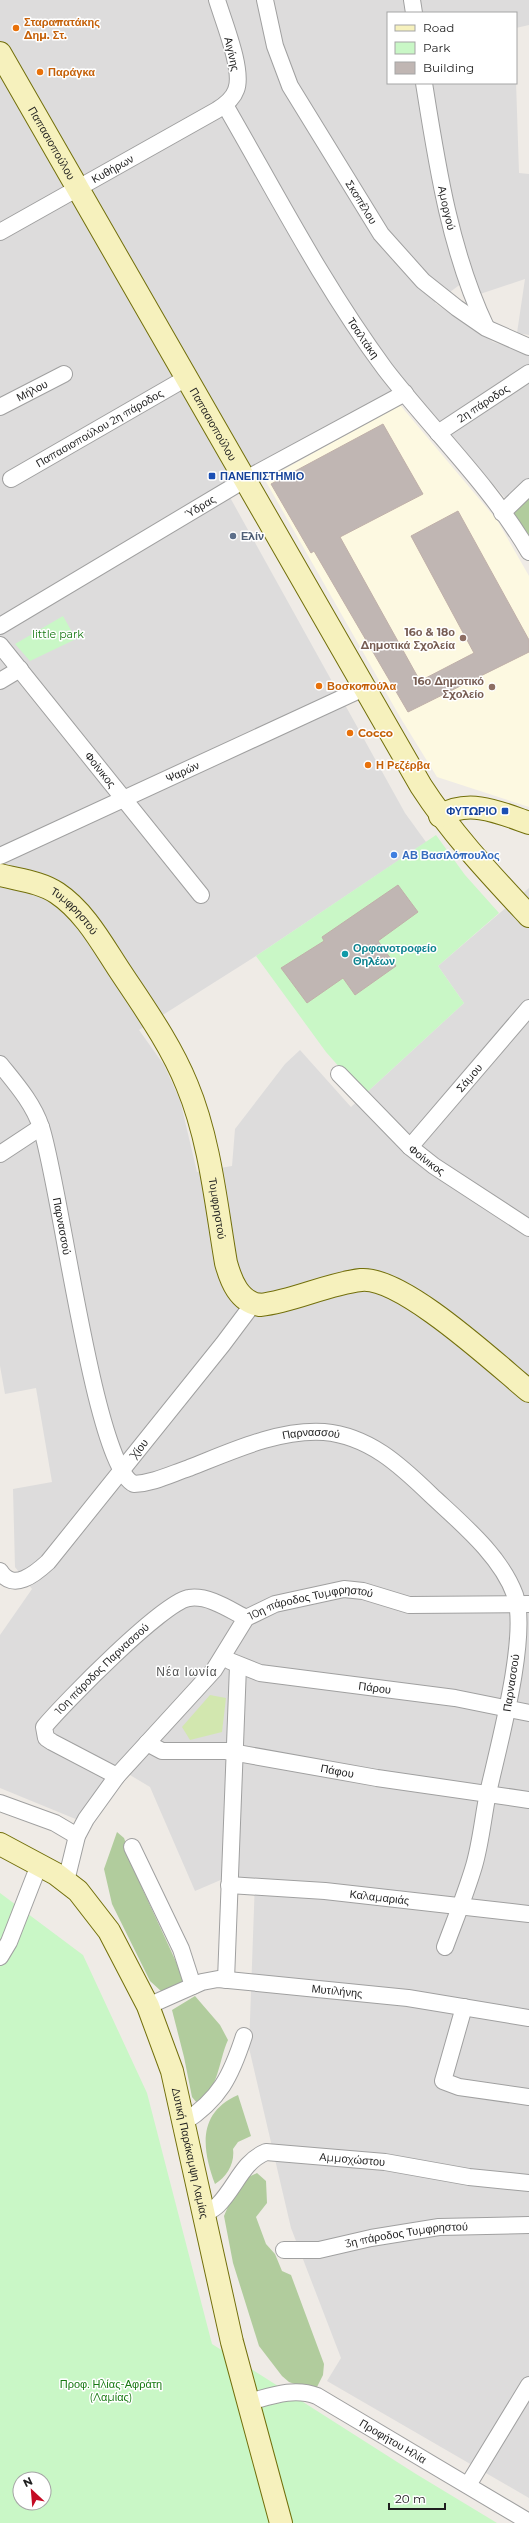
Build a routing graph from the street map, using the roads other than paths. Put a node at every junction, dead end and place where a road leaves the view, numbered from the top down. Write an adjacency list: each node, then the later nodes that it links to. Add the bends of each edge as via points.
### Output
1 (217, 0): 7 (street, Αιγίνης, via 237,77 237,89)
2 (265, 0): 10 (street, Σκοπέλου, via 275,46 290,86 366,213 400,258 423,281)
3 (412, 0): 4 (street)
4 (414, 12)
5 (0, 52): 8 (main road, Παπασιοπούλου)
6 (424, 84): 10 (street, Αμοργού, via 450,223 469,288)
7 (225, 105): 8 (street, Κυθήρων); 15 (street, Τσαλτάκη, via 327,285)
8 (78, 188): 9 (street, Κυθήρων); 14 (main road, Παπασιοπούλου)
9 (0, 232)
10 (486, 328): 11 (street, Σκοπέλου)
11 (529, 347)
12 (529, 373): 17 (street, 2η πάροδος)
13 (64, 374): 16 (street, Μήλου)
14 (188, 377): 18 (street, Παπασιοπούλου 2η πάροδος); 19 (main road, Παπασιοπούλου)
15 (405, 393): 17 (street, Τσαλτάκη); 19 (street, Ύδρας)
16 (0, 407)
17 (438, 433): 21 (street, Τσαλτάκη, via 468,467)
18 (11, 479)
19 (246, 479): 23 (street, Ύδρας); 27 (main road, Παπασιοπούλου)
20 (529, 487): 21 (street)
21 (502, 513): 22 (street, Τσαλτάκη)
22 (529, 552)
23 (0, 626)
24 (0, 645): 25 (street, Φοίνικος)
25 (20, 669): 26 (street); 28 (street, Φοίνικος)
26 (0, 681)
27 (366, 687): 28 (street, Ψαρών); 29 (main road, Παπασιοπούλου)
28 (125, 800): 31 (street, Ψαρών); 33 (street, Φοίνικος)
29 (440, 816): 30 (main road, via 452,810 472,807); 34 (main road, Παπασιοπούλου, via 471,855)
30 (529, 823)
31 (0, 856)
32 (0, 875): 42 (main road, Τυμφρηστού, via 56,892 74,907 109,954 177,1061 194,1103 206,1148 230,1279)
33 (201, 895)
34 (529, 916)
35 (529, 1008): 39 (street, Σάμου)
36 (0, 1064): 38 (street, Παρνασσού, via 28,1100)
37 (339, 1074): 39 (street, Φοίνικος)
38 (41, 1128): 40 (street); 44 (street, Παρνασσού, via 54,1176 83,1336 109,1441)
39 (410, 1147): 41 (street, Φοίνικος, via 434,1166)
40 (0, 1154)
41 (529, 1228)
42 (253, 1304): 43 (main road, via 274,1303 318,1288 347,1282 381,1282 408,1295 428,1309); 44 (street, Χίου)
43 (529, 1391)
44 (121, 1470): 45 (street, Χίου, via 48,1562 28,1578 16,1581 8,1579); 46 (street, Παρνασσού, via 130,1482 143,1483 241,1448 285,1436 318,1432 358,1440 386,1456 447,1510 502,1571)
45 (0, 1571)
46 (523, 1604): 47 (street, 10η πάροδος Τυμφρηστού, via 409,1605 344,1589 275,1604); 50 (street, Παρνασσού)
47 (246, 1618): 48 (street, 10η πάροδος Τυμφρηστού); 54 (street, 10η πάροδος Παρνασσού, via 201,1598 180,1601 155,1619 44,1727 46,1738)
48 (223, 1657): 49 (street, Πάρου); 52 (street, 10η πάροδος Τυμφρηστού, via 202,1684)
49 (238, 1666): 50 (street, Πάρου, via 260,1673 455,1698); 53 (street)
50 (508, 1709): 51 (street, Πάρου); 55 (street, Παρνασσού)
51 (529, 1713)
52 (147, 1743): 53 (street, Πάφου, via 162,1751); 54 (street, 10η πάροδος Τυμφρηστού)
53 (236, 1752): 55 (street, Πάφου, via 377,1778); 63 (street)
54 (117, 1776): 58 (street, 10η πάροδος Τυμφρηστού)
55 (488, 1794): 56 (street, Πάφου); 64 (street, Παρνασσού, via 475,1863)
56 (529, 1800)
57 (0, 1804): 58 (street, via 55,1823)
58 (77, 1836): 62 (street, 10η πάροδος Τυμφρηστού)
59 (0, 1844): 61 (main road, Δυτική Παράκαμψη Λαμίας)
60 (132, 1847): 69 (street, via 181,1949)
61 (39, 1865): 62 (main road, Δυτική Παράκαμψη Λαμίας); 67 (street, via 9,1942)
62 (66, 1880): 70 (main road, Δυτική Παράκαμψη Λαμίας, via 78,1891 108,1931)
63 (229, 1885): 64 (street, Καλαμαριάς, via 325,1891); 68 (street)
64 (461, 1906): 65 (street, Καλαμαριάς); 66 (street, Παρνασσού)
65 (529, 1914)
66 (445, 1947)
67 (0, 1958)
68 (226, 1980): 69 (street, Μυτιλήνης, via 210,1980); 71 (street, Μυτιλήνης, via 408,1998)
69 (194, 1986): 70 (street, Μυτιλήνης)
70 (148, 2006): 75 (main road, Δυτική Παράκαμψη Λαμίας, via 172,2071)
71 (464, 2007): 72 (street, Μυτιλήνης); 74 (street, via 443,2081 459,2087)
72 (529, 2018)
73 (244, 2036): 75 (street, via 228,2080 214,2099)
74 (529, 2097)
75 (183, 2123): 77 (main road, Δυτική Παράκαμψη Λαμίας)
76 (529, 2183): 77 (street, Αμμοχώστου, via 469,2177 385,2162 266,2152 254,2157 246,2165 218,2206)
77 (203, 2215): 81 (main road, Δυτική Παράκαμψη Λαμίας)
78 (529, 2225): 79 (street, 3η πάροδος Τυμφρηστού, via 440,2227 371,2238 319,2250)
79 (284, 2250)
80 (529, 2385): 82 (street)
81 (248, 2402): 82 (street, Προφήτου Ηλία, via 292,2392 317,2396); 84 (main road, Δυτική Παράκαμψη Λαμίας)
82 (468, 2485): 83 (street, Προφήτου Ηλία)
83 (529, 2522)
84 (281, 2523)

